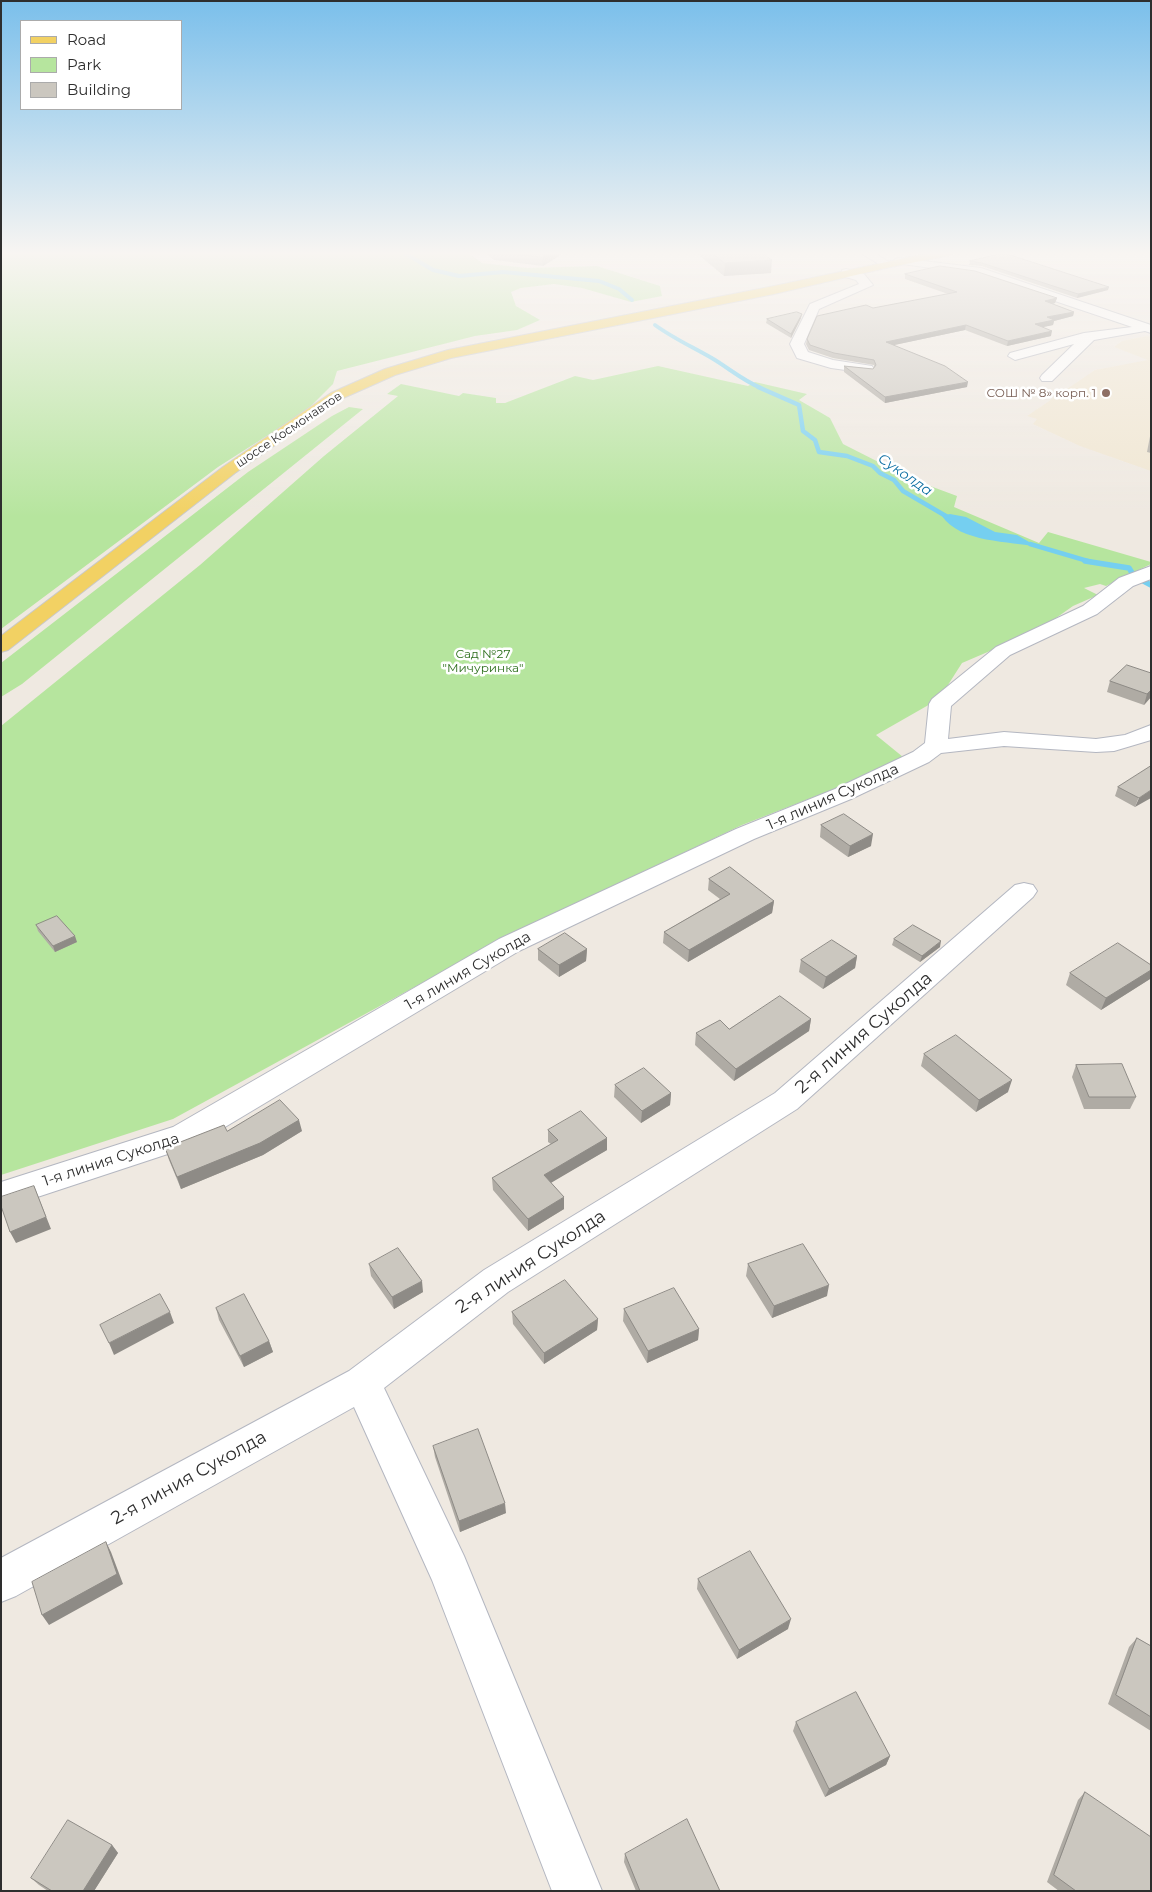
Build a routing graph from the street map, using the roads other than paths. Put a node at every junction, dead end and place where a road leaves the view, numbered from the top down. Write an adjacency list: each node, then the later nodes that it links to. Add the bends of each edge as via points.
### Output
1 (518, 340): 9 (main road, шоссе Космонавтов, via 448,354 390,372 336,396 229,470)
2 (799, 340): 6 (street, via 797,344 802,354 831,364)
3 (1072, 340): 5 (street)
4 (1086, 340): 7 (street)
5 (1016, 356)
6 (867, 368)
7 (1047, 378)
8 (1151, 572): 11 (street, via 1126,582 1090,610 1003,651 940,704)
9 (1, 646)
10 (1151, 732): 11 (street, via 1140,738 1102,747 1002,739 951,747)
11 (936, 746): 13 (street, 1-я линия Суколда, via 921,758 745,834 509,945 184,1136)
12 (1024, 891): 14 (street, 2-я линия Суколда, via 786,1101 496,1281)
13 (1, 1196)
14 (362, 1383): 15 (street, 2-я линия Суколда); 16 (street, via 469,1613)
15 (1, 1581)
16 (577, 1891)

